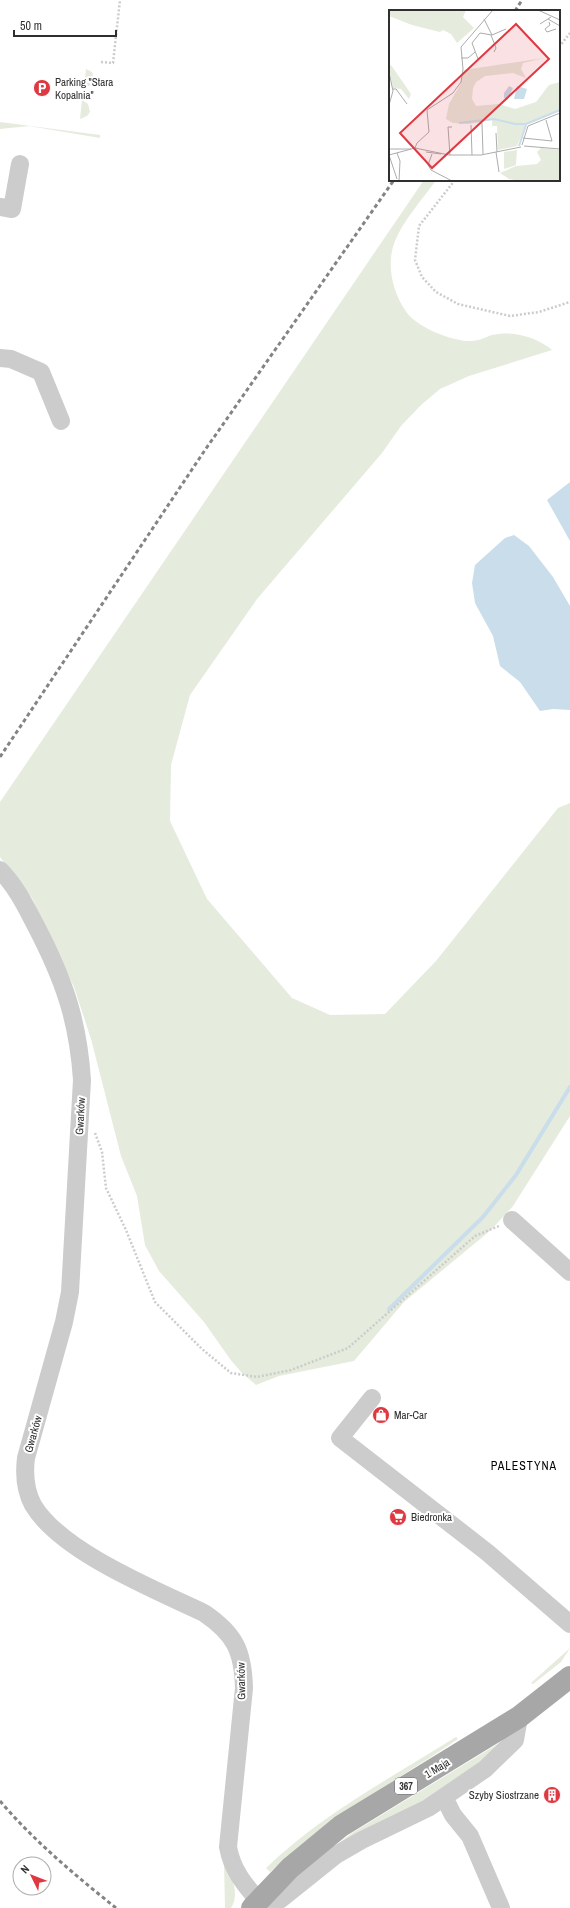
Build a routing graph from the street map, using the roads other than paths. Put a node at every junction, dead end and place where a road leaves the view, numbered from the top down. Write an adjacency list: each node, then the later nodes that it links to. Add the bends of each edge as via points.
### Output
1 (20, 164): 2 (street, via 12,209)
2 (0, 207)
3 (0, 358): 4 (street, via 12,359 41,372)
4 (61, 421)
5 (0, 870): 13 (street, Gwarków, via 27,908 50,952 70,1003 80,1048 82,1080 70,1292 26,1458 24,1473 29,1496 42,1516 71,1542 106,1564 204,1613 216,1621 234,1643 243,1664 244,1688 228,1847 240,1880)
6 (512, 1220): 7 (street)
7 (570, 1272)
8 (372, 1398): 9 (street, via 340,1438 488,1553)
9 (570, 1624)
10 (570, 1677): 11 (main road, 1 Maja / 367)
11 (519, 1716): 12 (street, via 515,1740 485,1769); 13 (main road, 1 Maja / 367, via 341,1826 290,1868)
12 (444, 1797): 13 (street, via 428,1808 336,1855 268,1907); 14 (street, via 453,1815 470,1836)
13 (257, 1905)
14 (501, 1908)

